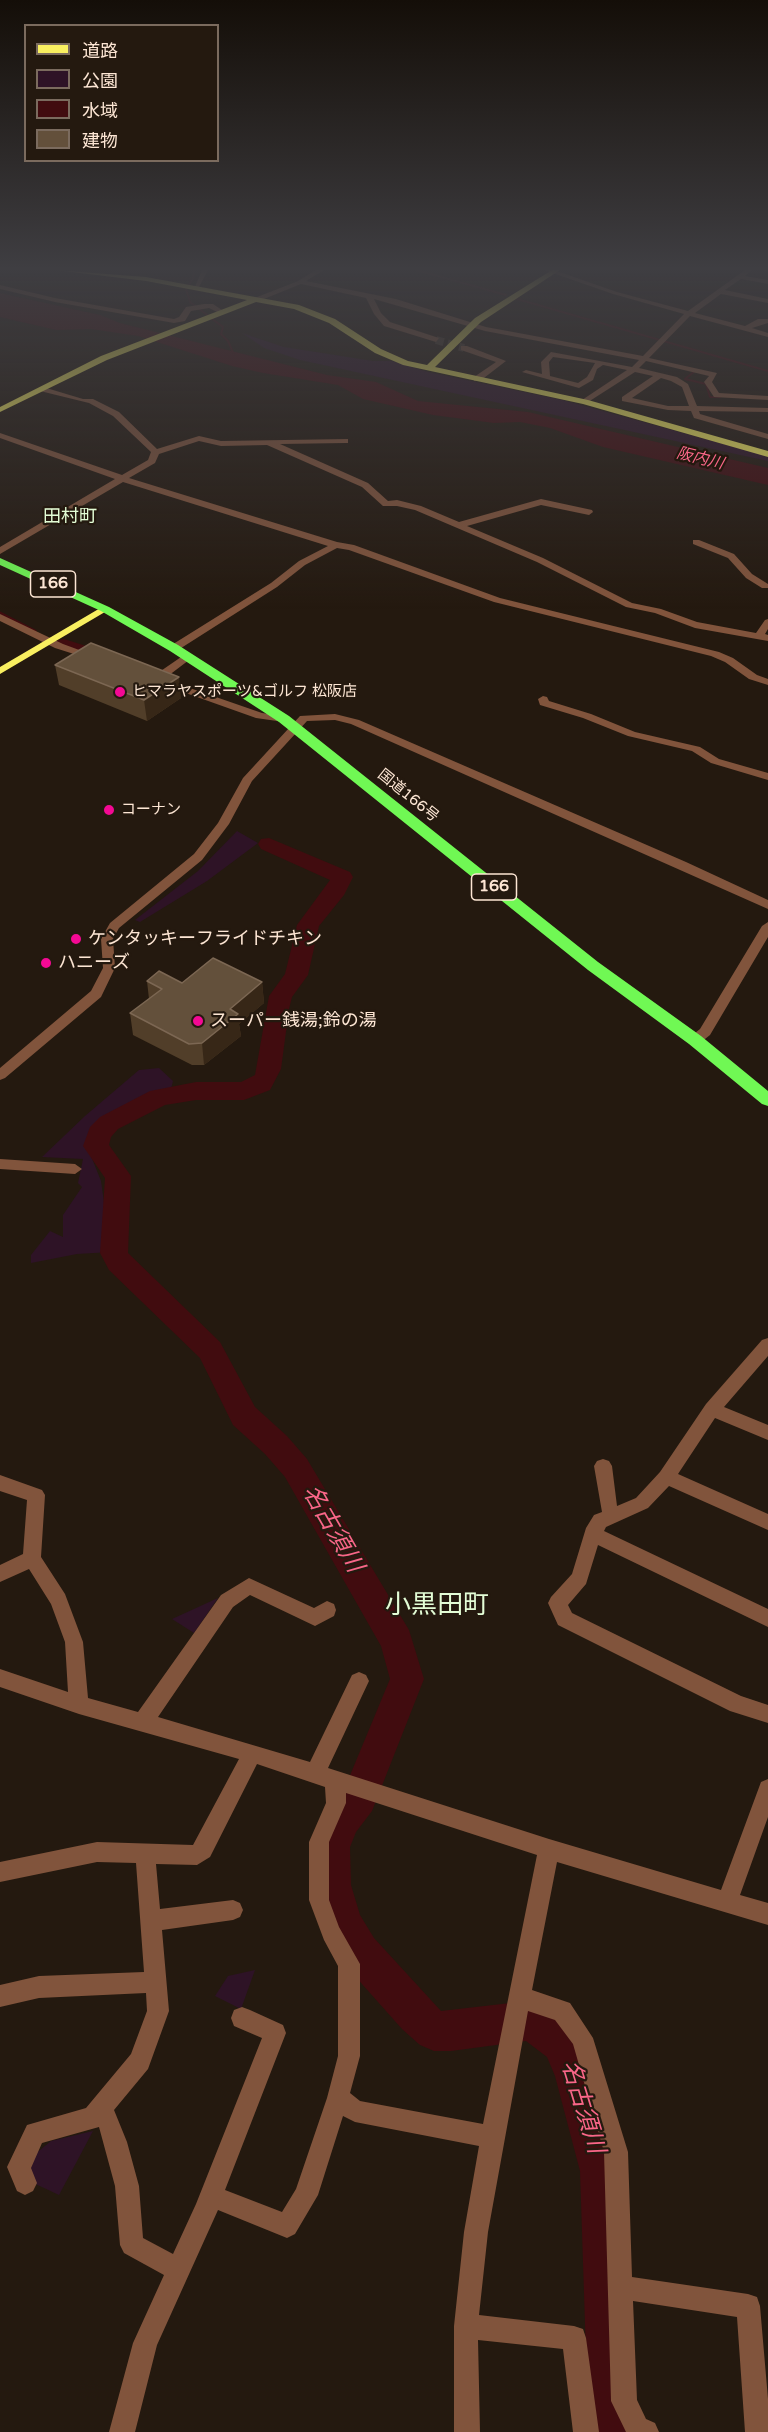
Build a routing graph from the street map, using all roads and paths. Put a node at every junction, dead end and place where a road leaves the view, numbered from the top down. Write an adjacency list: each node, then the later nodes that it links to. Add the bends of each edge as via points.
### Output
1 (55, 383): 7 (main road)
2 (498, 383): 9 (main road)
3 (612, 383): 9 (street)
4 (648, 383): 10 (street, via 625,399)
5 (682, 383): 10 (street)
6 (709, 383): 8 (street, via 717,395)
7 (44, 389): 11 (main road); 18 (street, via 90,401 116,414)
8 (768, 398)
9 (585, 402): 19 (main road)
10 (693, 409): 12 (street); 13 (street, via 699,417)
11 (0, 410)
12 (765, 416): 13 (street)
13 (751, 432): 15 (street)
14 (0, 435): 20 (street)
15 (768, 437)
16 (345, 441): 17 (street)
17 (268, 442): 18 (street, via 221,444 199,438); 22 (street, via 365,485 386,504 418,508)
18 (155, 452): 20 (street, via 152,461)
19 (768, 454)
20 (122, 478): 24 (street); 25 (street)
21 (589, 512): 22 (street, via 541,502)
22 (459, 525): 31 (street, via 629,605 658,611 695,626)
23 (696, 542): 27 (street, via 731,556 749,576)
24 (336, 545): 33 (street, via 302,563); 37 (street, via 360,550 497,600 715,654)
25 (0, 551)
26 (0, 561): 28 (highway, 国道166号 / 166)
27 (767, 587)
28 (105, 609): 32 (main road); 33 (highway, 国道166号 / 166)
29 (0, 617): 32 (street)
30 (768, 622): 31 (street)
31 (763, 638)
32 (48, 641): 36 (street); 38 (main road)
33 (174, 648): 34 (highway, 国道166号 / 166)
34 (188, 657): 41 (highway, 国道166号 / 166); 41 (street, via 156,677 260,716)
35 (748, 657): 37 (street)
36 (104, 661)
37 (740, 668): 39 (street)
38 (0, 671)
39 (768, 682)
40 (543, 699): 43 (street, via 544,703 632,734 696,749 715,761)
41 (284, 718): 42 (highway, 国道166号 / 166)
42 (296, 730): 44 (street, via 304,718 315,716 355,722); 46 (highway, 国道166号 / 166, via 593,966); 47 (street, via 276,746 247,780 223,824 198,857 114,926 107,939 106,977 96,994)
43 (768, 777)
44 (768, 905)
45 (768, 926): 46 (street, via 705,1032)
46 (696, 1040): 48 (highway, 国道166号 / 166)
47 (0, 1075)
48 (768, 1100)
49 (0, 1164): 50 (street)
50 (75, 1169)
51 (768, 1345): 52 (street)
52 (712, 1409): 53 (street); 55 (street)
53 (768, 1433)
54 (603, 1466): 57 (street)
55 (666, 1477): 57 (street, via 642,1503); 58 (street)
56 (0, 1483): 60 (street, via 36,1495)
57 (612, 1515): 59 (street, via 600,1521)
58 (768, 1522)
59 (592, 1534): 63 (street); 67 (street, via 579,1578 557,1604 565,1619 737,1704)
60 (32, 1559): 61 (street); 66 (street, via 59,1600 74,1642)
61 (0, 1574)
62 (327, 1610): 68 (street, via 315,1617 249,1586 227,1601)
63 (768, 1618)
64 (0, 1678): 66 (street)
65 (359, 1681): 70 (street)
66 (79, 1706): 68 (street)
67 (768, 1714)
68 (143, 1722): 69 (street)
69 (252, 1753): 70 (street); 73 (street, via 203,1850 197,1855)
70 (332, 1779): 72 (street); 83 (street, via 336,1803 319,1842 319,1900 331,1933 349,1964 350,2056)
71 (768, 1789): 75 (street)
72 (549, 1850): 75 (street); 81 (street)
73 (145, 1854): 74 (street, via 98,1852); 78 (street)
74 (0, 1872)
75 (727, 1901): 77 (street)
76 (233, 1911): 78 (street)
77 (768, 1914)
78 (151, 1921): 79 (street)
79 (156, 1982): 80 (street, via 39,1987); 84 (street, via 158,2011 140,2061)
80 (0, 1996)
81 (520, 1998): 85 (street); 89 (street, via 562,2011 582,2038 616,2152)
82 (242, 2018): 87 (street, via 275,2033)
83 (338, 2098): 85 (street, via 355,2111); 87 (street, via 306,2195 287,2226 212,2196)
84 (102, 2106): 86 (street, via 93,2118 35,2133 19,2167); 88 (street, via 127,2186 132,2245)
85 (492, 2137): 90 (street)
86 (25, 2183)
87 (206, 2210): 88 (street)
88 (178, 2270): 91 (street, via 145,2343)
89 (620, 2287): 94 (street, via 624,2401 637,2428); 95 (street, via 747,2306)
90 (466, 2326): 92 (street); 93 (street, via 574,2338)
91 (122, 2432)
92 (467, 2432)
93 (586, 2432)
94 (646, 2432)
95 (758, 2432)

